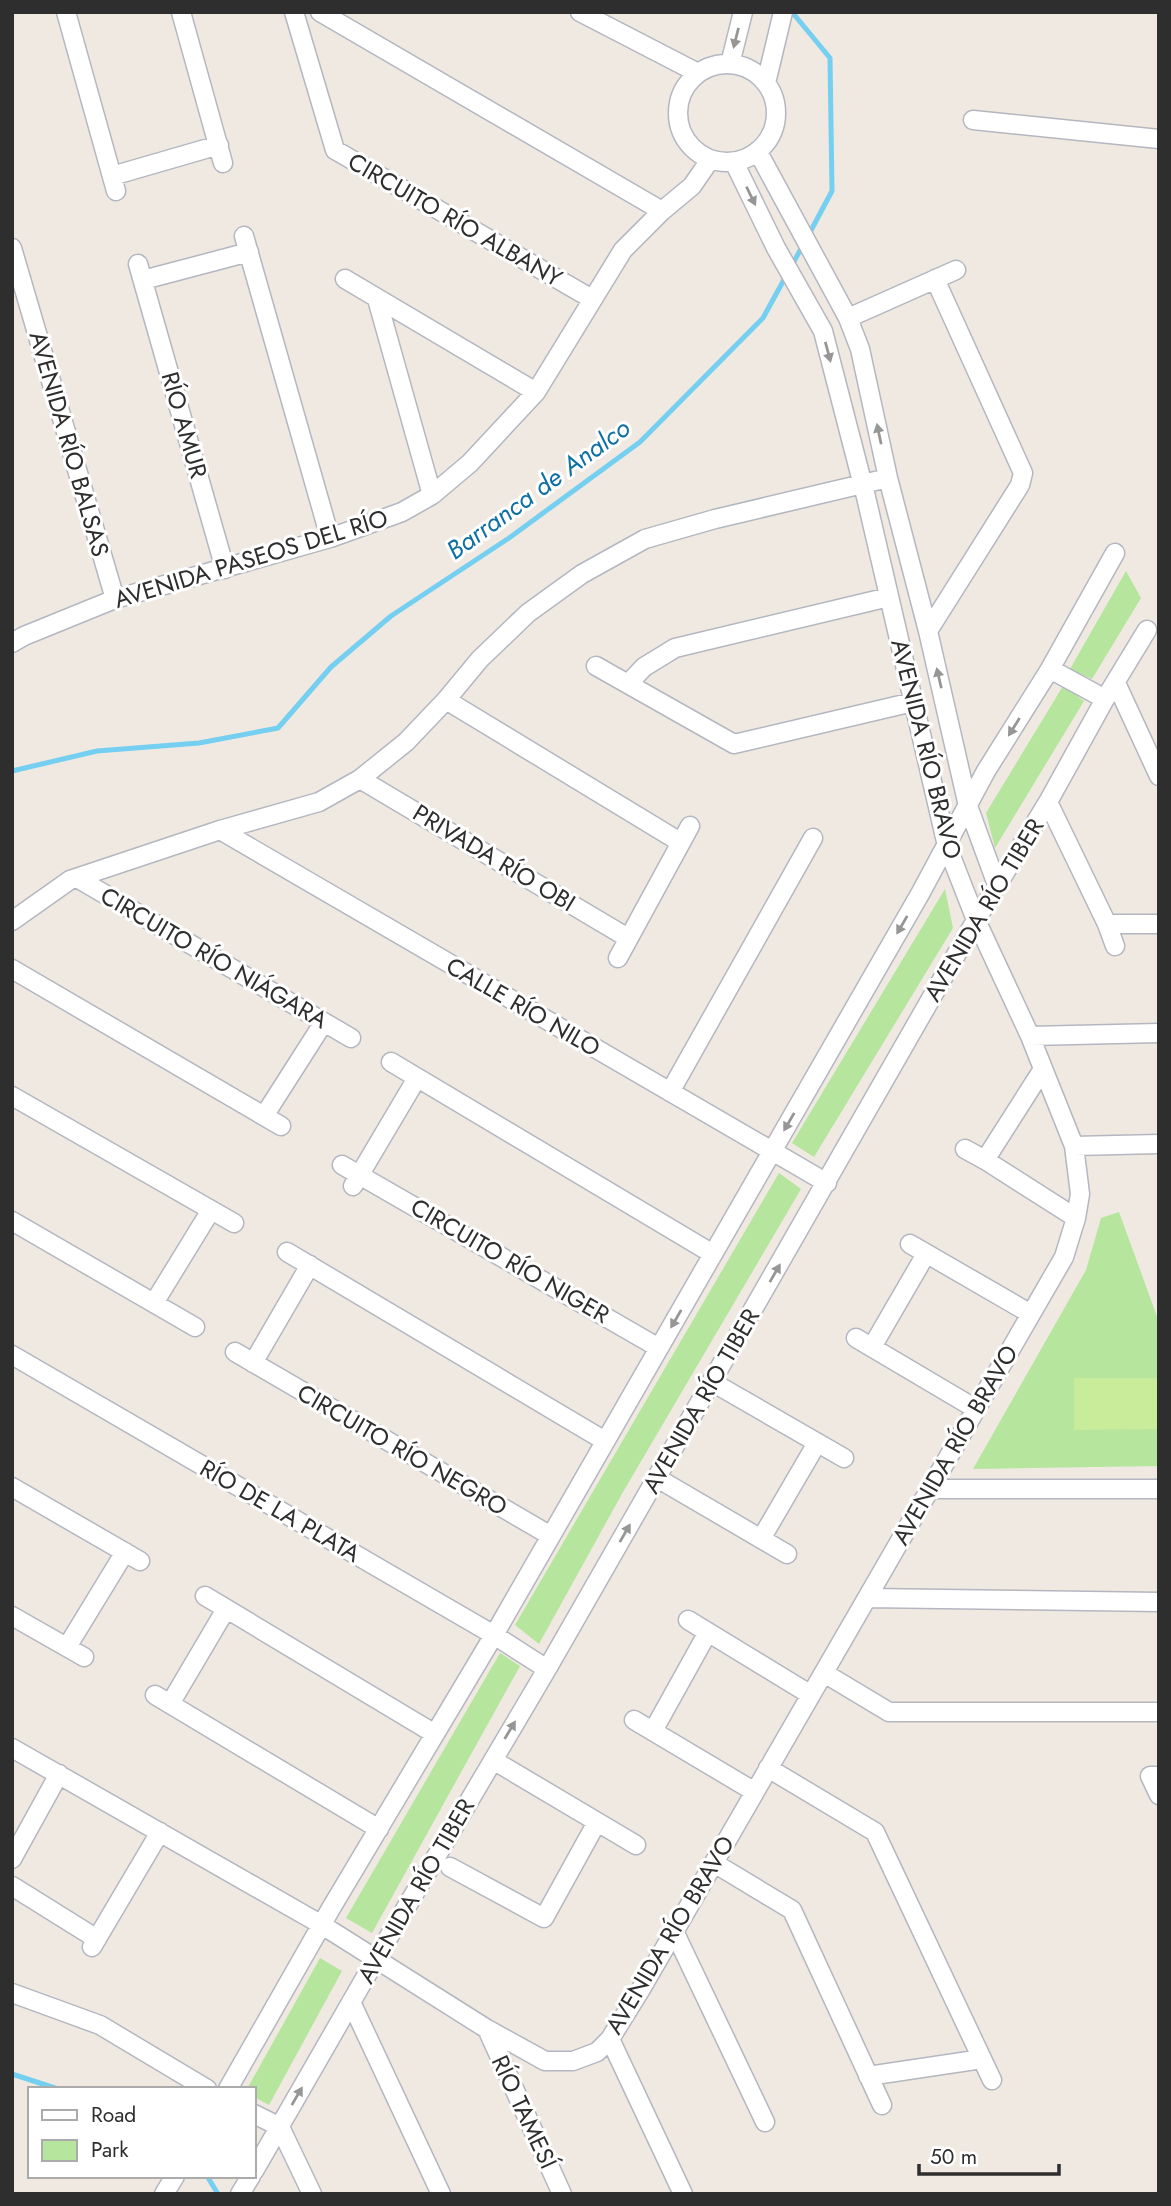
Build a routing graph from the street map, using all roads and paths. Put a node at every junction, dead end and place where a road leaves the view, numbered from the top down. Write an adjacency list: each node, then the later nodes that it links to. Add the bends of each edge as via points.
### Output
1 (65, 12): 13 (street, via 114,183)
2 (181, 12): 13 (street)
3 (294, 12): 24 (street, CIRCUITO RÍO ALBANY, via 335,150)
4 (320, 12): 18 (street)
5 (580, 12): 9 (street)
6 (743, 12): 8 (street, one-way to 8)
7 (783, 12): 10 (street)
8 (730, 64): 9 (street); 10 (street, via 756,73)
9 (698, 73): 15 (street, via 684,89 678,109 681,130 692,148)
10 (766, 83): 14 (street, via 775,100 776,119)
11 (973, 120): 12 (street)
12 (1159, 139)
13 (219, 145): 17 (street)
14 (758, 152): 16 (street); 25 (street, AVENIDA RÍO BRAVO)
15 (710, 160): 16 (street); 18 (street, AVENIDA PASEOS DEL RÍO, via 692,186)
16 (734, 162): 28 (street, AVENIDA RÍO BRAVO, one-way to 28, via 823,331)
17 (223, 163)
18 (663, 211): 24 (street, AVENIDA PASEOS DEL RÍO, via 623,250)
19 (12, 248): 34 (street, AVENIDA RÍO BALSAS)
20 (956, 270): 22 (street)
21 (345, 278): 23 (street)
22 (935, 279): 25 (street); 36 (street, via 1023,473 1020,485)
23 (377, 299): 26 (street); 29 (street)
24 (592, 299): 26 (street, AVENIDA PASEOS DEL RÍO)
25 (848, 318): 27 (street, AVENIDA RÍO BRAVO, one-way to 25, via 860,349)
26 (536, 392): 29 (street, AVENIDA PASEOS DEL RÍO, via 470,463)
27 (888, 478): 28 (street); 36 (street, AVENIDA RÍO BRAVO)
28 (863, 484): 33 (street, AVENIDA RÍO BRAVO); 43 (street, via 645,539 582,574 528,613)
29 (432, 495): 30 (street, AVENIDA PASEOS DEL RÍO, via 402,512)
30 (331, 538): 32 (street, AVENIDA PASEOS DEL RÍO); 32 (street, RÍO AMUR, via 246,244 141,272)
31 (1115, 553): 39 (street)
32 (225, 569): 34 (street, AVENIDA PASEOS DEL RÍO)
33 (889, 597): 41 (street, via 675,648 644,667); 44 (street, AVENIDA RÍO BRAVO)
34 (115, 599): 37 (street, AVENIDA PASEOS DEL RÍO)
35 (1147, 630): 40 (street, AVENIDA RÍO TIBER)
36 (928, 631): 48 (street, AVENIDA RÍO BRAVO, one-way to 36)
37 (12, 643)
38 (596, 666): 41 (street)
39 (1050, 669): 42 (street); 48 (street, one-way to 48)
40 (1116, 683): 42 (street, AVENIDA RÍO TIBER); 45 (street)
41 (628, 684): 44 (street, via 734,744)
42 (1105, 699): 47 (street, AVENIDA RÍO TIBER)
43 (446, 700): 46 (street, via 406,742); 52 (street)
44 (914, 702): 53 (street, AVENIDA RÍO BRAVO)
45 (1159, 776)
46 (360, 779): 50 (street, via 319,802); 60 (street, PRIVADA RÍO OBI)
47 (1048, 802): 55 (street, AVENIDA RÍO TIBER); 58 (street)
48 (968, 806): 53 (street); 55 (street, AVENIDA RÍO BRAVO)
49 (690, 826): 52 (street)
50 (220, 830): 54 (street); 71 (street, CALLE RÍO NILO)
51 (813, 838): 71 (street)
52 (680, 842): 60 (street)
53 (947, 846): 56 (street, AVENIDA RÍO BRAVO); 78 (street, one-way to 78)
54 (77, 878): 57 (street); 64 (street, CIRCUITO RÍO NIÁGARA)
55 (997, 885): 56 (street, AVENIDA RÍO TIBER)
56 (976, 920): 66 (street, AVENIDA RÍO BRAVO); 82 (street, AVENIDA RÍO TIBER)
57 (12, 921)
58 (1107, 924): 59 (street); 61 (street)
59 (1159, 924)
60 (628, 938): 62 (street)
61 (1115, 946)
62 (618, 958)
63 (12, 969): 73 (street)
64 (324, 1022): 67 (street, CIRCUITO RÍO NIÁGARA); 73 (street)
65 (1159, 1033): 66 (street)
66 (1030, 1036): 69 (street, AVENIDA RÍO BRAVO)
67 (351, 1038)
68 (391, 1062): 70 (street)
69 (1043, 1069): 76 (street, AVENIDA RÍO BRAVO); 79 (street)
70 (417, 1078): 81 (street); 89 (street)
71 (670, 1092): 78 (street, CALLE RÍO NILO)
72 (12, 1096): 83 (street)
73 (264, 1116): 74 (street)
74 (281, 1126)
75 (1159, 1144): 76 (street)
76 (1074, 1146): 84 (street, AVENIDA RÍO BRAVO, via 1080,1194)
77 (965, 1149): 79 (street)
78 (773, 1150): 82 (street, CALLE RÍO NILO); 89 (street)
79 (985, 1160): 84 (street)
80 (342, 1165): 81 (street, CIRCUITO RÍO NIGER)
81 (357, 1180): 95 (street, CIRCUITO RÍO NIGER)
82 (827, 1183): 99 (street, AVENIDA RÍO TIBER, one-way to 82)
83 (211, 1210): 86 (street); 92 (street)
84 (1076, 1218): 93 (street, AVENIDA RÍO BRAVO, via 1064,1257)
85 (12, 1221): 92 (street)
86 (234, 1223)
87 (910, 1244): 90 (street)
88 (287, 1252): 91 (street)
89 (713, 1254): 95 (street, one-way to 95)
90 (926, 1254): 93 (street); 100 (street, via 864,1343)
91 (310, 1265): 98 (street); 101 (street)
92 (154, 1303): 94 (street)
93 (1031, 1314): 100 (street, AVENIDA RÍO BRAVO)
94 (195, 1327)
95 (659, 1348): 101 (street)
96 (235, 1352): 98 (street, CIRCUITO RÍO NEGRO)
97 (12, 1355): 118 (street, RÍO DE LA PLATA)
98 (253, 1363): 108 (street, CIRCUITO RÍO NEGRO)
99 (712, 1381): 102 (street); 104 (street, AVENIDA RÍO TIBER)
100 (976, 1409): 106 (street, AVENIDA RÍO BRAVO)
101 (605, 1441): 108 (street)
102 (817, 1443): 103 (street); 109 (street)
103 (844, 1458)
104 (657, 1478): 109 (street); 121 (street, AVENIDA RÍO TIBER, one-way to 104)
105 (12, 1487): 119 (street, via 132,1556)
106 (930, 1489): 107 (street); 112 (street, AVENIDA RÍO BRAVO)
107 (1159, 1489)
108 (551, 1536): 118 (street)
109 (761, 1539): 110 (street)
110 (787, 1554)
111 (205, 1596): 114 (street)
112 (867, 1598): 113 (street); 122 (street, AVENIDA RÍO BRAVO)
113 (1159, 1602)
114 (226, 1609): 127 (street); 136 (street, via 163,1699)
115 (12, 1616): 119 (street)
116 (688, 1620): 117 (street)
117 (708, 1632): 123 (street); 126 (street)
118 (494, 1635): 121 (street, RÍO DE LA PLATA); 127 (street)
119 (67, 1647): 120 (street)
120 (83, 1657)
121 (547, 1670): 129 (street, AVENIDA RÍO TIBER, one-way to 121)
122 (824, 1673): 123 (street, AVENIDA RÍO BRAVO); 124 (street, via 889,1712)
123 (811, 1695): 130 (street, AVENIDA RÍO BRAVO)
124 (1159, 1712)
125 (634, 1720): 126 (street)
126 (653, 1731): 133 (street)
127 (435, 1734): 136 (street)
128 (12, 1748): 131 (street, AVENIDA RÍO BRAVO)
129 (493, 1760): 135 (street); 145 (street, AVENIDA RÍO TIBER)
130 (768, 1768): 133 (street, AVENIDA RÍO BRAVO); 150 (street, via 875,1832)
131 (59, 1774): 137 (street, AVENIDA RÍO BRAVO); 139 (street)
132 (1154, 1776): 134 (street)
133 (755, 1791): 140 (street, AVENIDA RÍO BRAVO)
134 (1159, 1795)
135 (597, 1822): 138 (street); 141 (street, via 544,1918)
136 (379, 1829): 143 (street)
137 (160, 1832): 142 (street, via 95,1943); 143 (street, AVENIDA RÍO BRAVO)
138 (636, 1845)
139 (12, 1859)
140 (714, 1863): 144 (street, AVENIDA RÍO BRAVO); 151 (street, via 792,1910)
141 (450, 1867)
142 (12, 1886)
143 (322, 1925): 145 (street, AVENIDA RÍO BRAVO); 154 (street)
144 (674, 1931): 149 (street, AVENIDA RÍO BRAVO); 157 (street)
145 (375, 1960): 147 (street, AVENIDA RÍO TIBER); 148 (street, AVENIDA RÍO BRAVO)
146 (12, 1993): 153 (street, via 100,2025)
147 (351, 2002): 158 (street, AVENIDA RÍO TIBER, one-way to 147); 165 (street)
148 (487, 2029): 149 (street, AVENIDA RÍO BRAVO, via 545,2062 573,2062 597,2052); 166 (street, RÍO TAMESÍ)
149 (610, 2039): 167 (street)
150 (982, 2059): 151 (street); 152 (street)
151 (868, 2076): 155 (street)
152 (992, 2080)
153 (204, 2087)
154 (229, 2087)
155 (882, 2105)
156 (256, 2115): 158 (street)
157 (765, 2122)
158 (280, 2127): 159 (street, AVENIDA RÍO TIBER); 164 (street)
159 (258, 2163)
160 (174, 2178): 162 (street)
161 (250, 2178): 163 (street)
162 (164, 2194)
163 (240, 2194)
164 (312, 2194)
165 (441, 2194)
166 (562, 2194)
167 (683, 2194)

